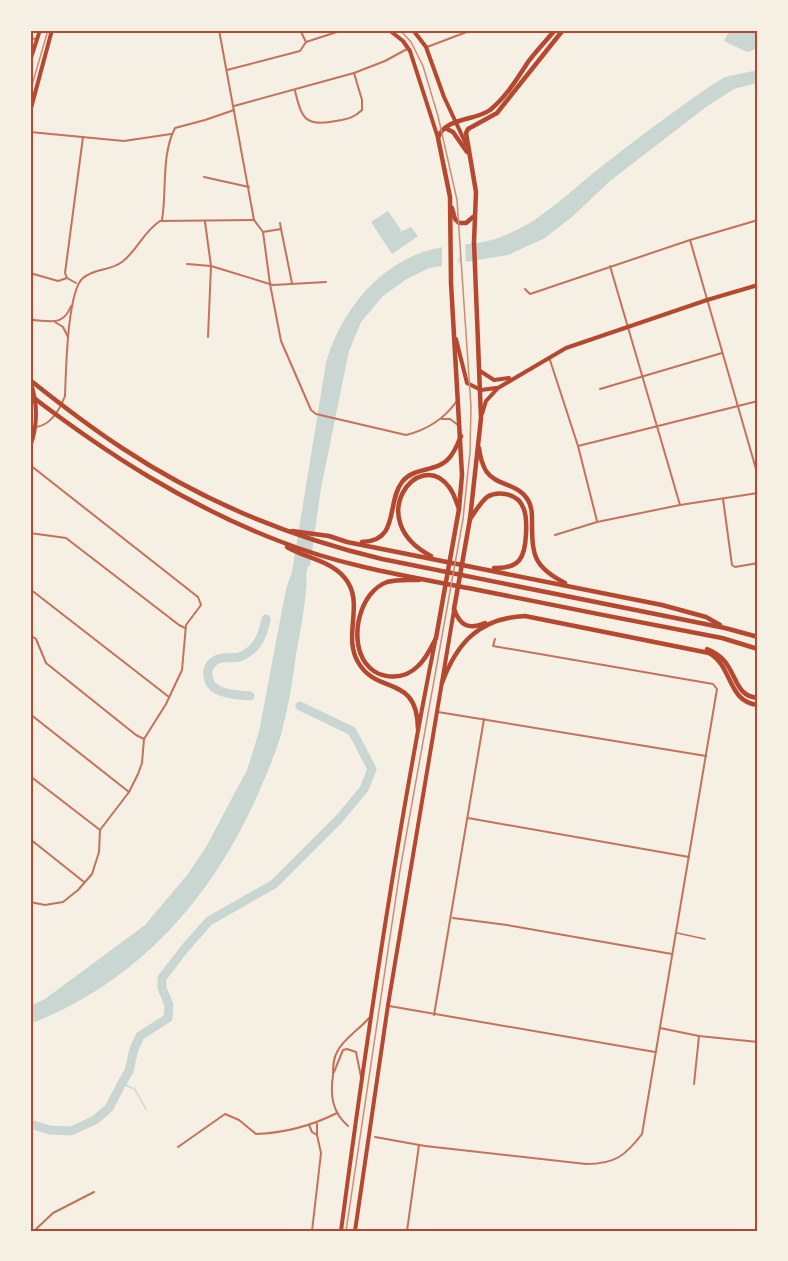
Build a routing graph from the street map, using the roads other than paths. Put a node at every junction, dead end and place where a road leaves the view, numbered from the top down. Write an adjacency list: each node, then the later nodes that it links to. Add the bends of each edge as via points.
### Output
1 (40, 30): 12 (main road)
2 (52, 30): 21 (main road)
3 (219, 30): 17 (street)
4 (300, 30): 13 (street)
5 (343, 30): 13 (street)
6 (389, 30): 15 (main road)
7 (413, 30): 14 (main road)
8 (472, 30): 14 (street)
9 (555, 30): 22 (main road, via 493,107)
10 (563, 30): 28 (main road, via 497,113 468,129)
11 (30, 38): 12 (street)
12 (37, 40): 16 (main road)
13 (306, 42): 17 (street, via 300,51)
14 (426, 47): 22 (main road)
15 (408, 48): 18 (street); 27 (main road)
16 (30, 61)
17 (227, 70): 20 (street)
18 (354, 73): 19 (street); 19 (street, via 362,100 362,110 356,117 319,124 307,119 300,111)
19 (295, 90): 20 (street)
20 (234, 108): 25 (street, via 179,125); 31 (street)
21 (30, 112)
22 (455, 122): 23 (main road); 28 (main road)
23 (445, 128): 27 (main road); 29 (main road, via 456,136)
24 (30, 132): 26 (street)
25 (171, 134): 26 (street, via 124,141); 34 (street)
26 (83, 137): 46 (street)
27 (438, 138): 32 (main road)
28 (466, 144): 29 (main road)
29 (470, 159): 33 (main road, via 476,192)
30 (204, 177): 31 (street)
31 (249, 187): 35 (street)
32 (450, 197): 33 (main road, via 459,223 466,223); 58 (main road)
33 (475, 215): 63 (main road)
34 (162, 220): 37 (street); 49 (street, via 150,228 122,262 89,273)
35 (254, 220): 37 (street); 40 (street)
36 (758, 220): 41 (street)
37 (205, 222): 43 (street)
38 (280, 223): 39 (street)
39 (281, 229): 40 (street); 48 (street)
40 (263, 232): 50 (street)
41 (690, 240): 44 (street); 53 (street)
42 (187, 264): 43 (street)
43 (212, 266): 50 (street); 60 (street)
44 (610, 266): 52 (street, via 530,294); 57 (street)
45 (30, 273): 46 (street, via 58,281)
46 (67, 278): 49 (street)
47 (326, 282): 48 (street)
48 (292, 283): 50 (street)
49 (77, 284): 54 (street)
50 (270, 284): 75 (street, via 281,341 306,403 316,414 406,435)
51 (758, 285): 53 (main road)
52 (525, 289)
53 (708, 300): 57 (main road); 61 (street)
54 (73, 303): 56 (street, via 65,318); 59 (street)
55 (31, 320): 56 (street)
56 (55, 322): 59 (street)
57 (627, 326): 62 (main road); 65 (street)
58 (453, 329): 69 (main road, via 465,377 469,385); 71 (main road)
59 (68, 337): 78 (street, via 65,396 50,422)
60 (208, 337)
61 (722, 353): 65 (street); 73 (street)
62 (549, 357): 64 (main road); 81 (street)
63 (480, 371): 64 (main road, via 494,380); 69 (main road)
64 (515, 376): 67 (main road)
65 (642, 376): 68 (street); 76 (street)
66 (30, 381): 78 (main road); 92 (main road, via 122,448 170,477)
67 (498, 388): 69 (main road); 74 (main road, via 486,401)
68 (600, 389)
69 (481, 390): 74 (main road)
70 (30, 395): 95 (main road, via 155,481)
71 (458, 399): 75 (street); 79 (main road)
72 (758, 400): 73 (street)
73 (737, 406): 76 (street); 85 (street)
74 (481, 418): 83 (main road)
75 (440, 419): 79 (street, via 450,419)
76 (656, 426): 81 (street); 88 (street)
77 (30, 427): 78 (main road)
78 (36, 427): 82 (main road)
79 (460, 428): 80 (main road)
80 (461, 436): 89 (main road); 96 (main road, via 445,463 413,473 402,483 388,527 381,536 369,542)
81 (578, 446): 91 (street)
82 (30, 447)
83 (479, 448): 90 (main road); 101 (main road, via 491,476 527,498 532,513 532,545 540,566)
84 (30, 465): 104 (street, via 198,597 200,607)
85 (758, 476)
86 (758, 493): 87 (street)
87 (723, 499): 88 (street); 98 (street, via 732,565)
88 (680, 505): 91 (street)
89 (459, 508): 97 (main road, via 449,487 437,477 424,475 404,489 399,515 403,533 416,548); 108 (main road)
90 (470, 519): 99 (main road, via 486,498 497,494 512,496 526,513 525,545 520,559 510,568); 103 (main road)
91 (597, 522): 94 (street)
92 (282, 530): 96 (main road); 105 (main road, via 382,559)
93 (30, 532): 104 (street, via 66,538)
94 (555, 535)
95 (280, 542): 100 (main road); 118 (main road, via 343,576 353,594 351,637 357,661 373,678 408,696 416,710)
96 (347, 542): 97 (main road)
97 (436, 559): 99 (main road)
98 (758, 563)
99 (481, 568): 101 (main road)
100 (430, 580): 108 (main road, via 392,581 375,590 362,610 358,637 367,664 380,675 395,677 417,668); 110 (main road)
101 (570, 586): 105 (main road, via 696,614)
102 (30, 589): 112 (street)
103 (454, 609): 111 (main road); 113 (main road, via 459,621 470,628 508,615 534,615 703,648 724,658 741,691)
104 (185, 628): 112 (street, via 182,670)
105 (725, 628): 107 (main road)
106 (30, 634): 119 (street, via 46,663)
107 (758, 637)
108 (436, 639): 118 (main road)
109 (495, 639): 120 (street, via 494,646 713,684 717,689)
110 (758, 649)
111 (442, 683): 114 (main road, via 453,657 470,636 501,620 525,616 709,653 723,665 740,698); 115 (main road)
112 (169, 697): 119 (street)
113 (758, 698)
114 (758, 705)
115 (438, 712): 117 (street); 133 (main road)
116 (30, 714): 122 (street)
117 (484, 719): 120 (street); 123 (street)
118 (417, 729): 135 (main road)
119 (144, 739): 122 (street, via 142,763)
120 (706, 756): 126 (street)
121 (30, 776): 124 (street)
122 (129, 792): 124 (street)
123 (468, 818): 126 (street); 129 (street)
124 (100, 830): 127 (street, via 96,866)
125 (30, 839): 127 (street)
126 (689, 857): 130 (street)
127 (85, 882): 128 (street, via 63,902)
128 (30, 902)
129 (452, 918): 132 (street); 134 (street)
130 (676, 933): 131 (lane); 132 (street)
131 (705, 939)
132 (672, 954): 136 (street)
133 (388, 1005): 134 (street); 157 (main road)
134 (434, 1015): 139 (street)
135 (371, 1016): 140 (street, via 337,1051); 141 (main road)
136 (660, 1028): 137 (street); 139 (street)
137 (699, 1036): 138 (street); 142 (street)
138 (758, 1042)
139 (656, 1052): 149 (street, via 642,1134 627,1153 605,1164)
140 (332, 1077): 141 (street, via 340,1054 352,1049 360,1065); 143 (street, via 331,1096)
141 (361, 1082): 156 (main road)
142 (694, 1083)
143 (337, 1113): 144 (street); 146 (street)
144 (317, 1123): 145 (street); 147 (street)
145 (309, 1125): 147 (street); 150 (street, via 256,1134 225,1114)
146 (348, 1126)
147 (317, 1135): 155 (street, via 321,1153)
148 (375, 1137): 149 (street)
149 (419, 1146): 158 (street)
150 (178, 1147)
151 (94, 1192): 152 (street)
152 (88, 1195): 153 (street); 154 (street, via 53,1213)
153 (92, 1198)
154 (34, 1231)
155 (312, 1231)
156 (341, 1231)
157 (355, 1231)
158 (407, 1231)

